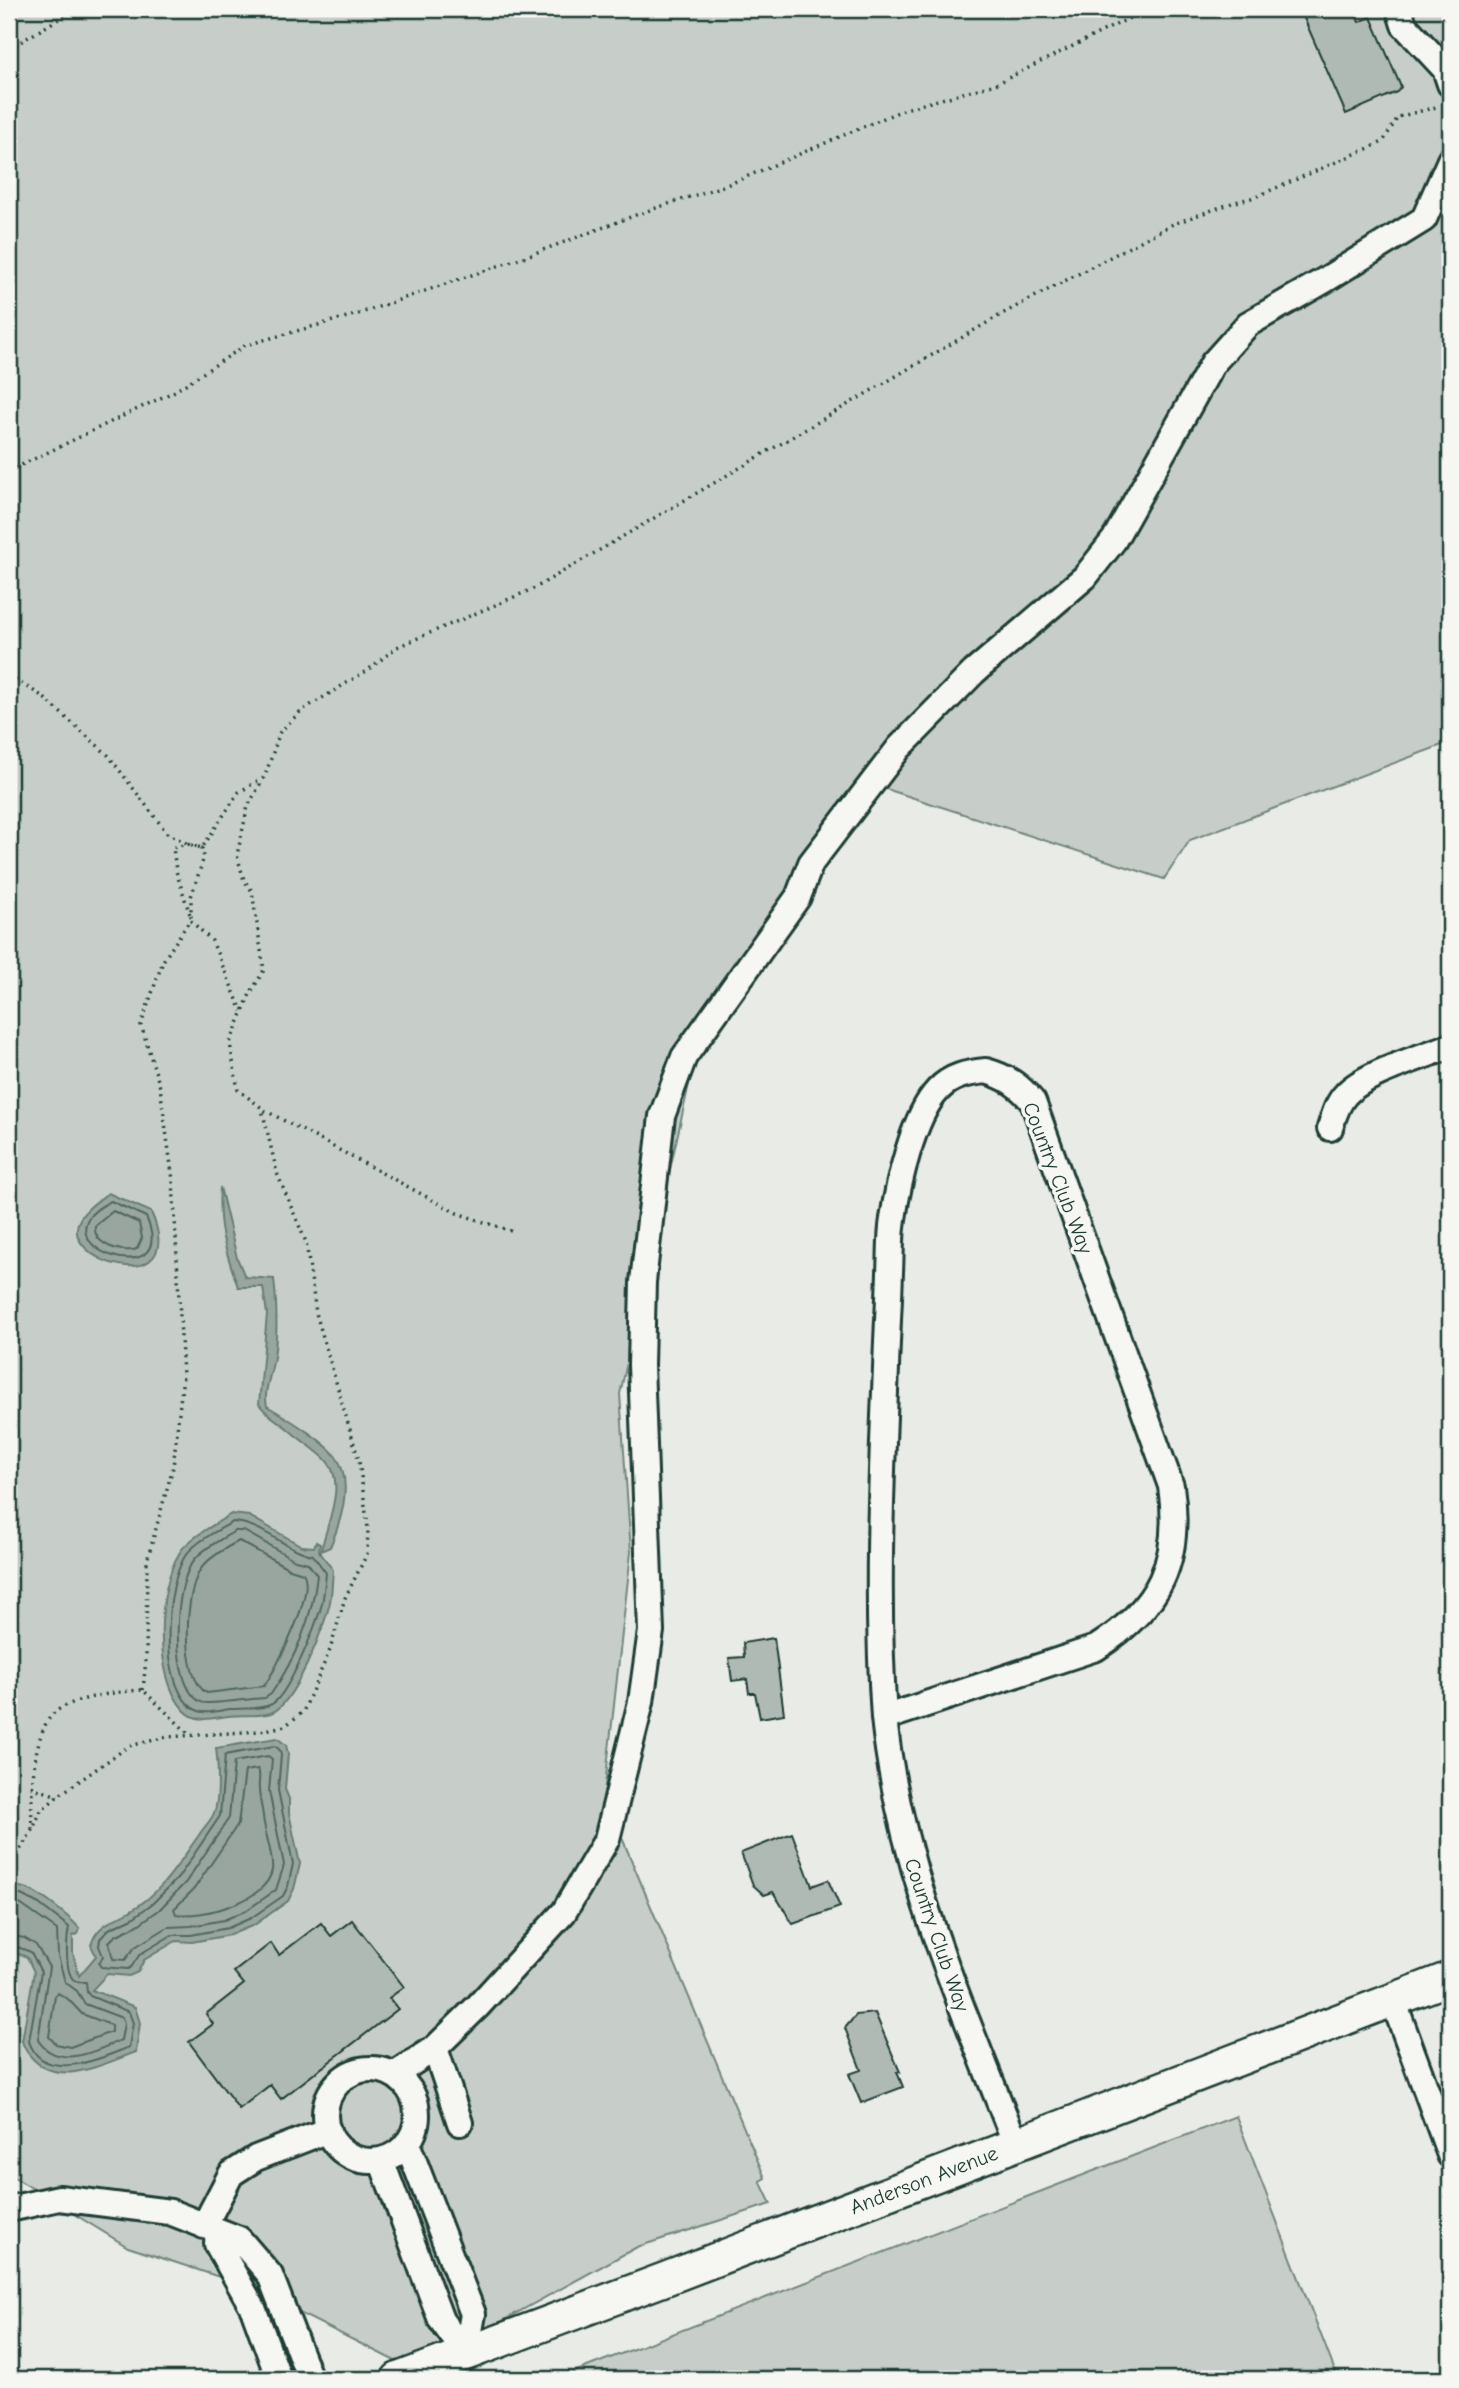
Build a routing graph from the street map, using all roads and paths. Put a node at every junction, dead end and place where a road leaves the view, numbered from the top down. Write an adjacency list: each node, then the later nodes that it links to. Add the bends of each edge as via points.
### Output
1 (75, 9): 4 (path)
2 (1148, 9): 7 (path, via 996,84 905,109 732,183 358,314 246,345 175,391)
3 (1399, 9): 5 (street, via 1404,25)
4 (9, 49)
5 (1446, 81): 9 (path, via 1398,117 1383,142 1255,197 1173,224 1002,314 535,588 397,647 302,711 280,732)
6 (1450, 160): 26 (street, via 1424,219 1248,324 1213,363 1115,540 1085,577 974,672 899,748 811,863 798,897 684,1057 662,1116 643,1282 641,1365 651,1631 641,1702 607,1839 564,1912)
7 (9, 471)
8 (9, 676): 10 (path, via 42,696 108,755 167,833)
9 (265, 776): 11 (path, via 239,792); 12 (path, via 248,806 237,855 252,891 264,970)
10 (188, 844): 11 (path); 11 (path, via 173,847 191,918)
11 (202, 848)
12 (243, 1013): 14 (path, via 230,1043 238,1090); 17 (path, via 212,941 190,920 163,961 141,1026 160,1087 173,1180 183,1376 173,1467 147,1561)
13 (1450, 1046): 15 (street, via 1361,1082 1345,1094)
14 (261, 1107): 16 (path, via 457,1213); 19 (path, via 277,1173 306,1242 316,1313 359,1461 367,1554 345,1598 330,1650 303,1712 285,1726)
15 (1330, 1128)
16 (511, 1231)
17 (143, 1690): 19 (path); 20 (path, via 86,1698 54,1713 40,1737)
18 (884, 1718): 18 (street, Country Club Way, via 880,1659 883,1438 892,1223 911,1142 927,1106 952,1079 986,1071 1021,1087 1033,1102 1171,1486 1174,1538 1156,1592 1139,1615 1096,1648); 31 (street, Country Club Way, via 910,1861)
19 (191, 1736): 21 (path, via 129,1746)
20 (31, 1787): 21 (path); 22 (path)
21 (58, 1796): 22 (path, via 41,1811)
22 (32, 1831): 23 (path)
23 (9, 1867)
24 (1450, 1978): 25 (main road, Anderson Avenue)
25 (1393, 2000): 31 (main road, Anderson Avenue); 32 (street)
26 (436, 2048): 27 (street); 28 (street)
27 (394, 2075): 29 (street, via 364,2069 338,2082 325,2108); 30 (street, via 414,2098 415,2130)
28 (460, 2123)
29 (328, 2130): 33 (street, via 340,2149 352,2157); 35 (street, via 257,2158 231,2174)
30 (407, 2143): 33 (street); 36 (street, via 473,2314)
31 (1016, 2145): 36 (main road, Anderson Avenue)
32 (1450, 2155)
33 (381, 2160): 36 (street, via 441,2320)
34 (9, 2209): 35 (street, via 63,2199 170,2212)
35 (211, 2228): 37 (street, via 253,2308); 38 (street, via 239,2239 270,2275)
36 (466, 2354): 39 (main road, Anderson Avenue)
37 (279, 2379)
38 (310, 2379)
39 (398, 2379)

